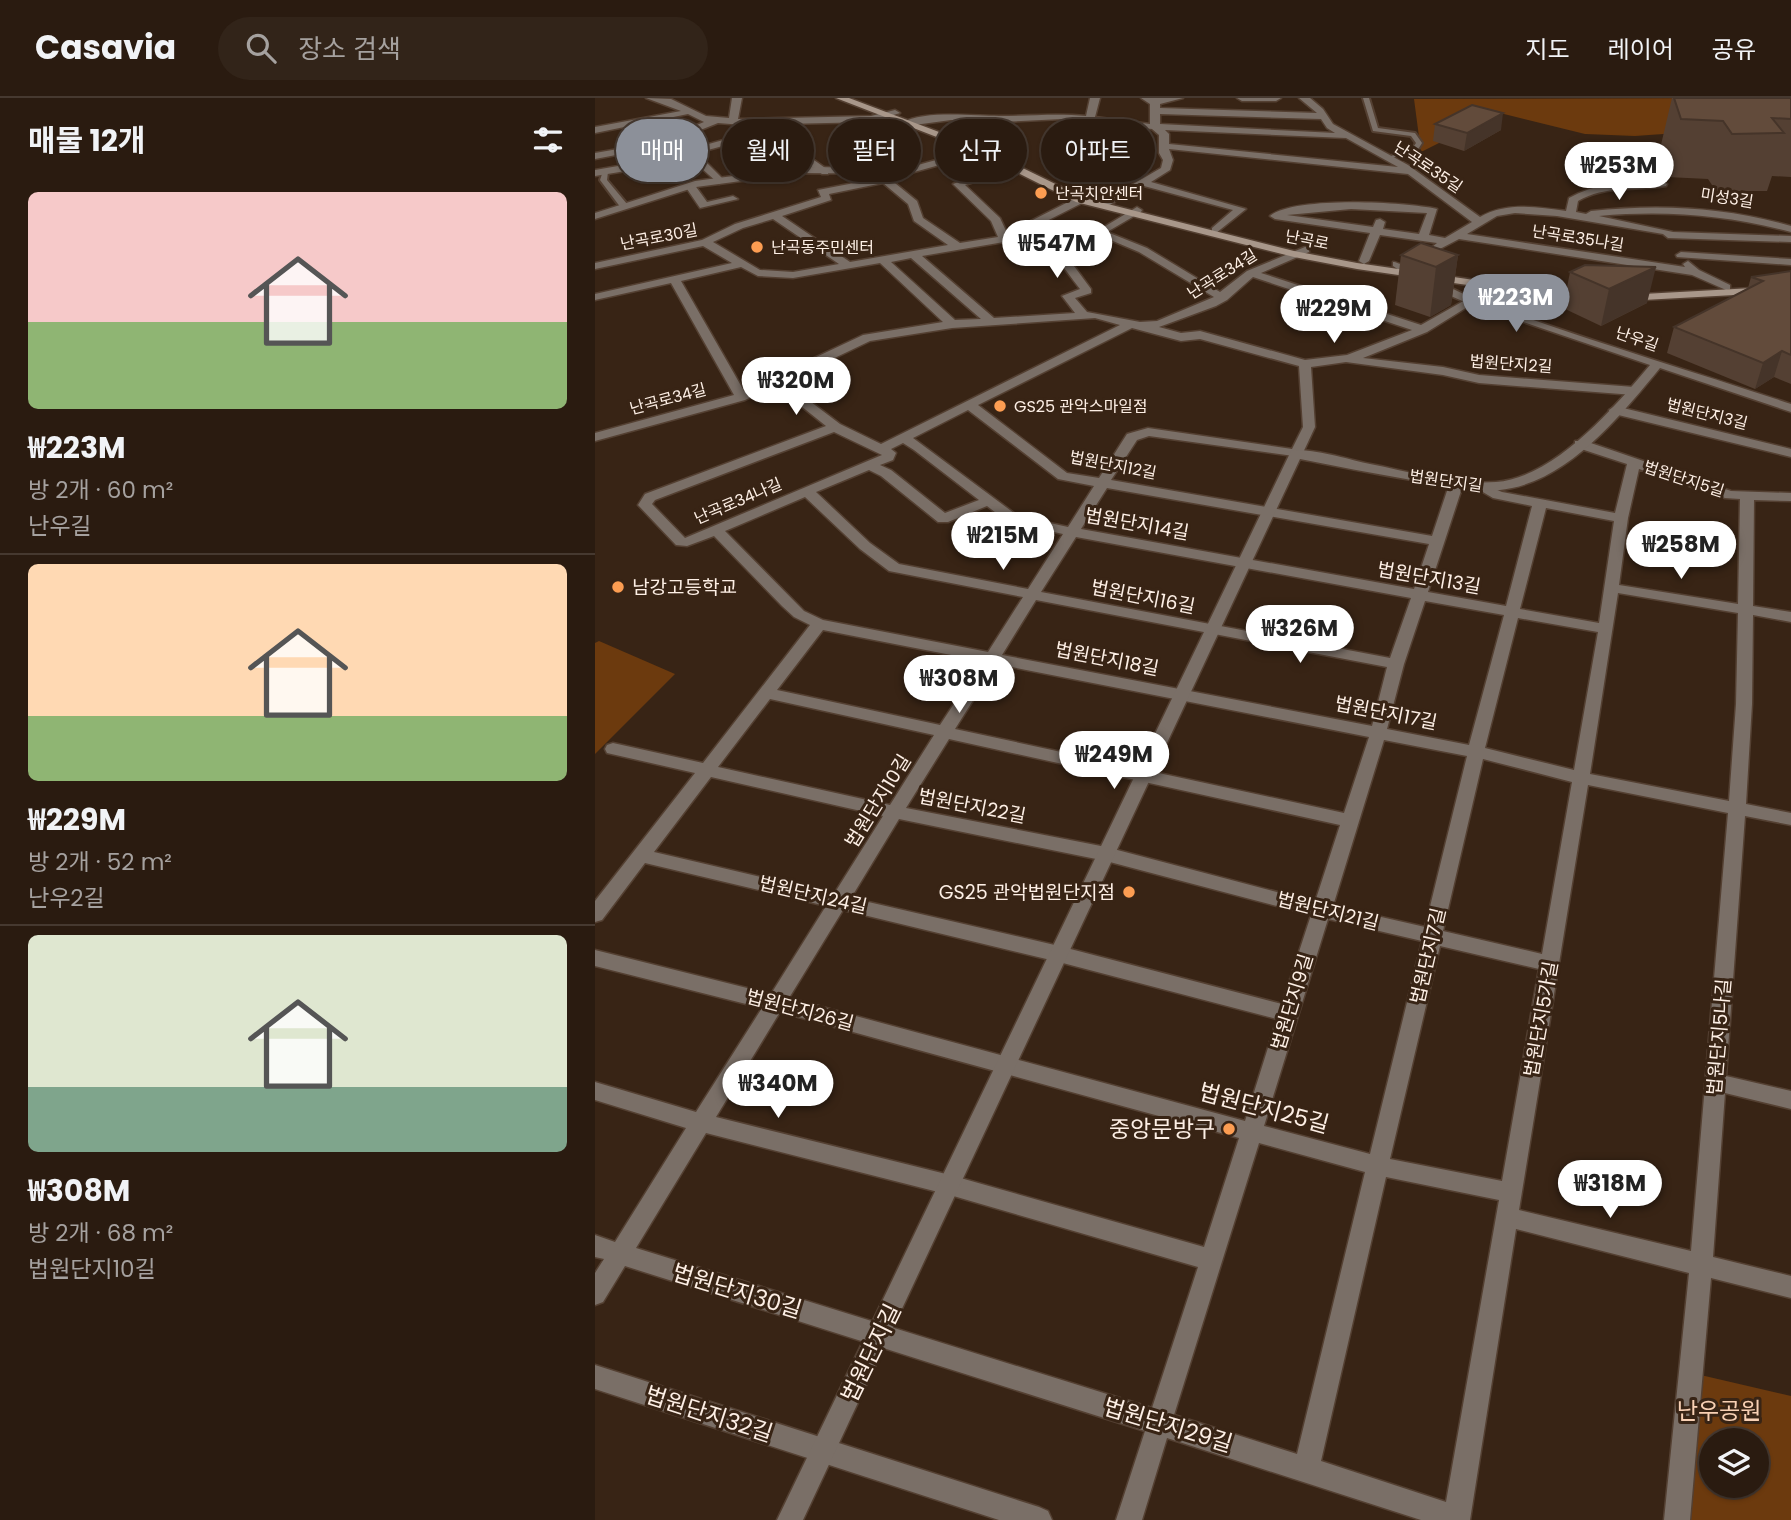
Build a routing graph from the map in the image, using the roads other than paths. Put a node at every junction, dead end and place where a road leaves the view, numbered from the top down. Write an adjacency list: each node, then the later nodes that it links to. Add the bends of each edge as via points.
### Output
1 (651, 98): 13 (street, via 671,102)
2 (737, 98): 16 (street)
3 (841, 98): 14 (main road, 난곡로)
4 (858, 98): 14 (main road, 난곡로)
5 (1095, 98): 19 (street)
6 (1178, 98): 11 (street)
7 (1242, 98): 8 (street)
8 (1276, 98)
9 (1304, 98): 15 (street, 난곡로35길)
10 (1366, 98): 29 (lane, via 1375,130 1413,134 1419,143 1415,150)
11 (1151, 104): 15 (street)
12 (780, 110): 17 (street)
13 (687, 112): 20 (street); 25 (street)
14 (891, 115): 18 (main road, 난곡로); 22 (street)
15 (1323, 116): 26 (street, 난곡로35길)
16 (733, 119)
17 (773, 119)
18 (904, 119)
19 (1090, 119): 23 (street)
20 (717, 120): 21 (street); 28 (street, via 655,145)
21 (722, 120)
22 (814, 121)
23 (921, 121)
24 (1155, 127): 26 (street); 27 (street, via 1164,134)
25 (595, 130)
26 (1344, 136): 29 (street, 난곡로35길)
27 (1165, 146): 37 (street); 43 (street, via 1165,170)
28 (595, 156)
29 (1391, 158): 37 (street, 난곡로35길)
30 (814, 164): 35 (street)
31 (708, 170): 38 (street)
32 (814, 171): 35 (street)
33 (1027, 171): 47 (main road, 난곡로)
34 (600, 172): 49 (lane)
35 (825, 172): 36 (street)
36 (828, 172)
37 (1412, 172): 55 (street, 난곡로35길)
38 (719, 181): 39 (street); 45 (street)
39 (722, 181)
40 (861, 182): 52 (street, via 822,192 827,198)
41 (891, 182): 67 (street, via 913,203 918,219)
42 (964, 182): 63 (street, via 958,184 996,220)
43 (1145, 183): 48 (street); 57 (street, via 1241,209)
44 (1662, 184): 54 (street, via 1581,195 1573,200)
45 (690, 186): 46 (street, via 704,206); 49 (street)
46 (733, 199)
47 (1083, 199): 48 (main road, 난곡로); 59 (street, 난곡로30길)
48 (1103, 204): 51 (main road, 난곡로)
49 (624, 206): 53 (street)
50 (1387, 208): 58 (street); 58 (street, via 1296,209 1275,216); 62 (street, via 1433,211)
51 (1134, 212): 57 (main road, 난곡로); 68 (main road, 난곡로); 89 (street, via 1099,233 1143,250)
52 (774, 215): 66 (street); 76 (street)
53 (595, 216)
54 (1571, 216): 55 (street, 미성3길, via 1508,211); 56 (street, 미성3길, via 1689,208 1727,212); 61 (street, 미성3길)
55 (1479, 222): 60 (street)
56 (1791, 229)
57 (1216, 230): 68 (main road, 난곡로)
58 (1376, 231): 62 (street); 73 (street)
59 (1018, 233): 63 (street, 난곡로30길); 91 (street, via 1041,238 1056,251 1087,291 1068,296)
60 (1456, 235): 65 (street); 79 (street, 난곡로35나길)
61 (1668, 235): 64 (street, 미성3길); 71 (street)
62 (1423, 237): 65 (street)
63 (1004, 239): 67 (street, 난곡로30길)
64 (1791, 239)
65 (1445, 241): 70 (street)
66 (705, 242): 75 (street, 난곡로30길); 78 (street, 난곡로30길)
67 (958, 247): 69 (street, 난곡로30길)
68 (1300, 252): 73 (main road, 난곡로); 80 (street, 난곡로34길); 81 (main road, 난곡로)
69 (913, 254): 72 (street, 난곡로30길); 92 (street)
70 (1431, 254)
71 (1681, 256): 74 (street); 79 (street)
72 (881, 258): 76 (street, 난곡로30길); 93 (street)
73 (1364, 261): 77 (main road, 난곡로)
74 (1791, 262)
75 (741, 264): 76 (street, 난곡로30길, via 771,276); 82 (street)
76 (846, 264)
77 (1397, 264): 81 (street, 난우길); 85 (main road, 난곡로)
78 (595, 266)
79 (1695, 272): 84 (street)
80 (1251, 273): 89 (street, 난곡로34길); 95 (street)
81 (1410, 274): 86 (main road, 난곡로, via 1557,295 1632,299); 90 (street, 난우길)
82 (674, 278): 88 (street); 101 (street)
83 (1791, 284): 84 (main road)
84 (1726, 287): 87 (main road)
85 (1594, 288)
86 (1791, 289)
87 (1617, 290)
88 (595, 297)
89 (1223, 298): 94 (street, 난곡로34길, via 1196,313)
90 (1471, 301): 95 (street); 98 (street, 난우길)
91 (1084, 316): 92 (street, 난곡로34길); 94 (street, 난곡로34길, via 1103,316)
92 (991, 321): 93 (street, 난곡로34길)
93 (952, 324): 99 (street, 난곡로34길, via 867,338)
94 (1137, 326): 97 (street, via 1181,337 1200,335); 102 (street)
95 (1423, 330): 96 (street)
96 (1343, 360): 97 (street); 100 (street, 법원단지2길, via 1479,379)
97 (1305, 364): 111 (street, via 1309,427)
98 (1657, 364): 100 (street, 법원단지길); 103 (street, 난우길)
99 (787, 374): 101 (street, 난곡로34길); 105 (street, via 809,391 805,403)
100 (1635, 391): 104 (street, 법원단지길)
101 (741, 397): 106 (street, 난곡로34길)
102 (971, 406): 107 (street); 114 (street, 법원단지12길, via 1063,476)
103 (1790, 406)
104 (1615, 410): 108 (street, 법원단지길); 110 (street, 법원단지3길)
105 (835, 427): 109 (street); 124 (street, 난곡로34나길, via 650,497 645,505 681,542)
106 (595, 437)
107 (903, 438): 109 (street); 120 (street, 법원단지14길)
108 (1580, 444): 112 (street, 법원단지5길); 116 (street, 법원단지길, via 1534,478)
109 (881, 449): 113 (street, via 888,457)
110 (1791, 453)
111 (1296, 454): 114 (street, 법원단지10길, via 1143,433 1132,437); 115 (street, 법원단지길); 122 (street, 법원단지길)
112 (1634, 463): 118 (street, 법원단지5길, via 1730,495); 123 (street, 법원단지5가길)
113 (870, 465): 117 (street, 난곡로34나길); 120 (street, via 886,472 943,519)
114 (1101, 482): 122 (street, 법원단지12길); 125 (street, 법원단지10길)
115 (1456, 485): 116 (street, 법원단지길); 126 (street, 법원단지9길)
116 (1483, 488): 121 (street)
117 (807, 491): 124 (street, 난곡로34나길); 129 (street, 법원단지16길, via 894,568)
118 (1747, 496): 119 (street, 법원단지5길); 131 (street, 법원단지5나길)
119 (1791, 497)
120 (988, 501): 125 (street, 법원단지14길, via 1013,519)
121 (1540, 503): 123 (street); 132 (street, 법원단지7길)
122 (1268, 511): 126 (street); 127 (street, 법원단지길)
123 (1621, 517): 128 (street, 법원단지5가길)
124 (716, 530): 134 (street, 법원단지18길, via 799,614)
125 (1072, 532): 127 (street, 법원단지14길); 129 (street, 법원단지10길)
126 (1438, 541): 130 (street, 법원단지9길)
127 (1244, 564): 130 (street, 법원단지13길); 135 (street, 법원단지길)
128 (1613, 588): 131 (street); 136 (street, 법원단지5가길)
129 (1032, 596): 135 (street, 법원단지16길); 137 (street, 법원단지10길)
130 (1421, 596): 132 (street, 법원단지13길); 138 (street, 법원단지9길)
131 (1744, 609): 133 (street); 148 (street, 법원단지5나길)
132 (1510, 612): 136 (street, 법원단지13길); 144 (street, 법원단지7길)
133 (1791, 617)
134 (819, 624): 137 (street, 법원단지18길); 139 (street)
135 (1211, 629): 138 (street); 140 (street, 법원단지길)
136 (1606, 629): 147 (street, 법원단지5가길)
137 (993, 658): 140 (street, 법원단지18길); 141 (street, 법원단지10길)
138 (1396, 664): 142 (street, 법원단지9길)
139 (767, 693): 141 (street); 145 (street)
140 (1182, 695): 142 (street, 법원단지17길); 146 (street, 법원단지길)
141 (947, 731): 146 (street); 149 (street, 법원단지10길)
142 (1378, 733): 144 (street, 법원단지17길); 151 (street, 법원단지9길)
143 (613, 749): 145 (street, 법원단지22길)
144 (1476, 752): 147 (street, 법원단지17길); 157 (street, 법원단지7길)
145 (706, 772): 149 (street, 법원단지22길); 153 (street)
146 (1144, 774): 151 (street); 152 (street, 법원단지길)
147 (1581, 778): 148 (street); 160 (street, 법원단지5가길)
148 (1737, 809): 150 (street); 164 (street, 법원단지5나길)
149 (894, 813): 152 (street, 법원단지22길); 154 (street, 법원단지10길)
150 (1791, 820)
151 (1349, 821): 155 (street, 법원단지9길)
152 (1106, 854): 155 (street, 법원단지21길); 158 (street, 법원단지길)
153 (641, 855): 154 (street, 법원단지24길); 156 (street)
154 (841, 901): 158 (street, 법원단지24길); 161 (street, 법원단지10길)
155 (1320, 910): 157 (street, 법원단지21길); 162 (street, 법원단지9길)
156 (595, 915)
157 (1433, 937): 160 (street, 법원단지21길); 169 (street, 법원단지7길)
158 (1059, 954): 162 (street); 163 (street, 법원단지길)
159 (595, 958): 161 (street, 법원단지26길)
160 (1550, 964): 171 (street, 법원단지5가길)
161 (776, 1003): 163 (street, 법원단지26길); 167 (street, 법원단지10길)
162 (1289, 1014): 168 (street, 법원단지9길)
163 (1005, 1065): 168 (street, 법원단지25길); 170 (street, 법원단지길)
164 (1716, 1082): 166 (street); 176 (street, 법원단지5나길)
165 (595, 1091): 167 (street)
166 (1791, 1100)
167 (702, 1123): 170 (street); 174 (street, 법원단지10길)
168 (1250, 1131): 169 (street, 법원단지25길); 175 (street, 법원단지9길)
169 (1378, 1166): 171 (street, 법원단지25길); 183 (street, 법원단지7길)
170 (950, 1185): 175 (street); 179 (street, 법원단지길)
171 (1512, 1193): 172 (street, 법원단지5가길)
172 (1508, 1217): 176 (street); 184 (street, 법원단지5가길)
173 (595, 1246): 174 (street, 법원단지30길)
174 (620, 1254): 178 (street, 법원단지10길); 179 (street, 법원단지30길)
175 (1212, 1260): 181 (street, 법원단지9길)
176 (1701, 1265): 177 (street); 188 (street, 법원단지5나길)
177 (1791, 1287)
178 (595, 1294)
179 (880, 1335): 181 (street, 법원단지29길); 182 (street, 법원단지길)
180 (595, 1377): 182 (street, 법원단지32길)
181 (1158, 1422): 183 (street, 법원단지29길); 187 (street, 법원단지9길)
182 (823, 1450): 185 (street, 법원단지길); 186 (street, 법원단지32길)
183 (1306, 1469): 184 (street, 법원단지29길)
184 (1456, 1519)
185 (790, 1520)
186 (1039, 1520)
187 (1129, 1520)
188 (1677, 1520)

